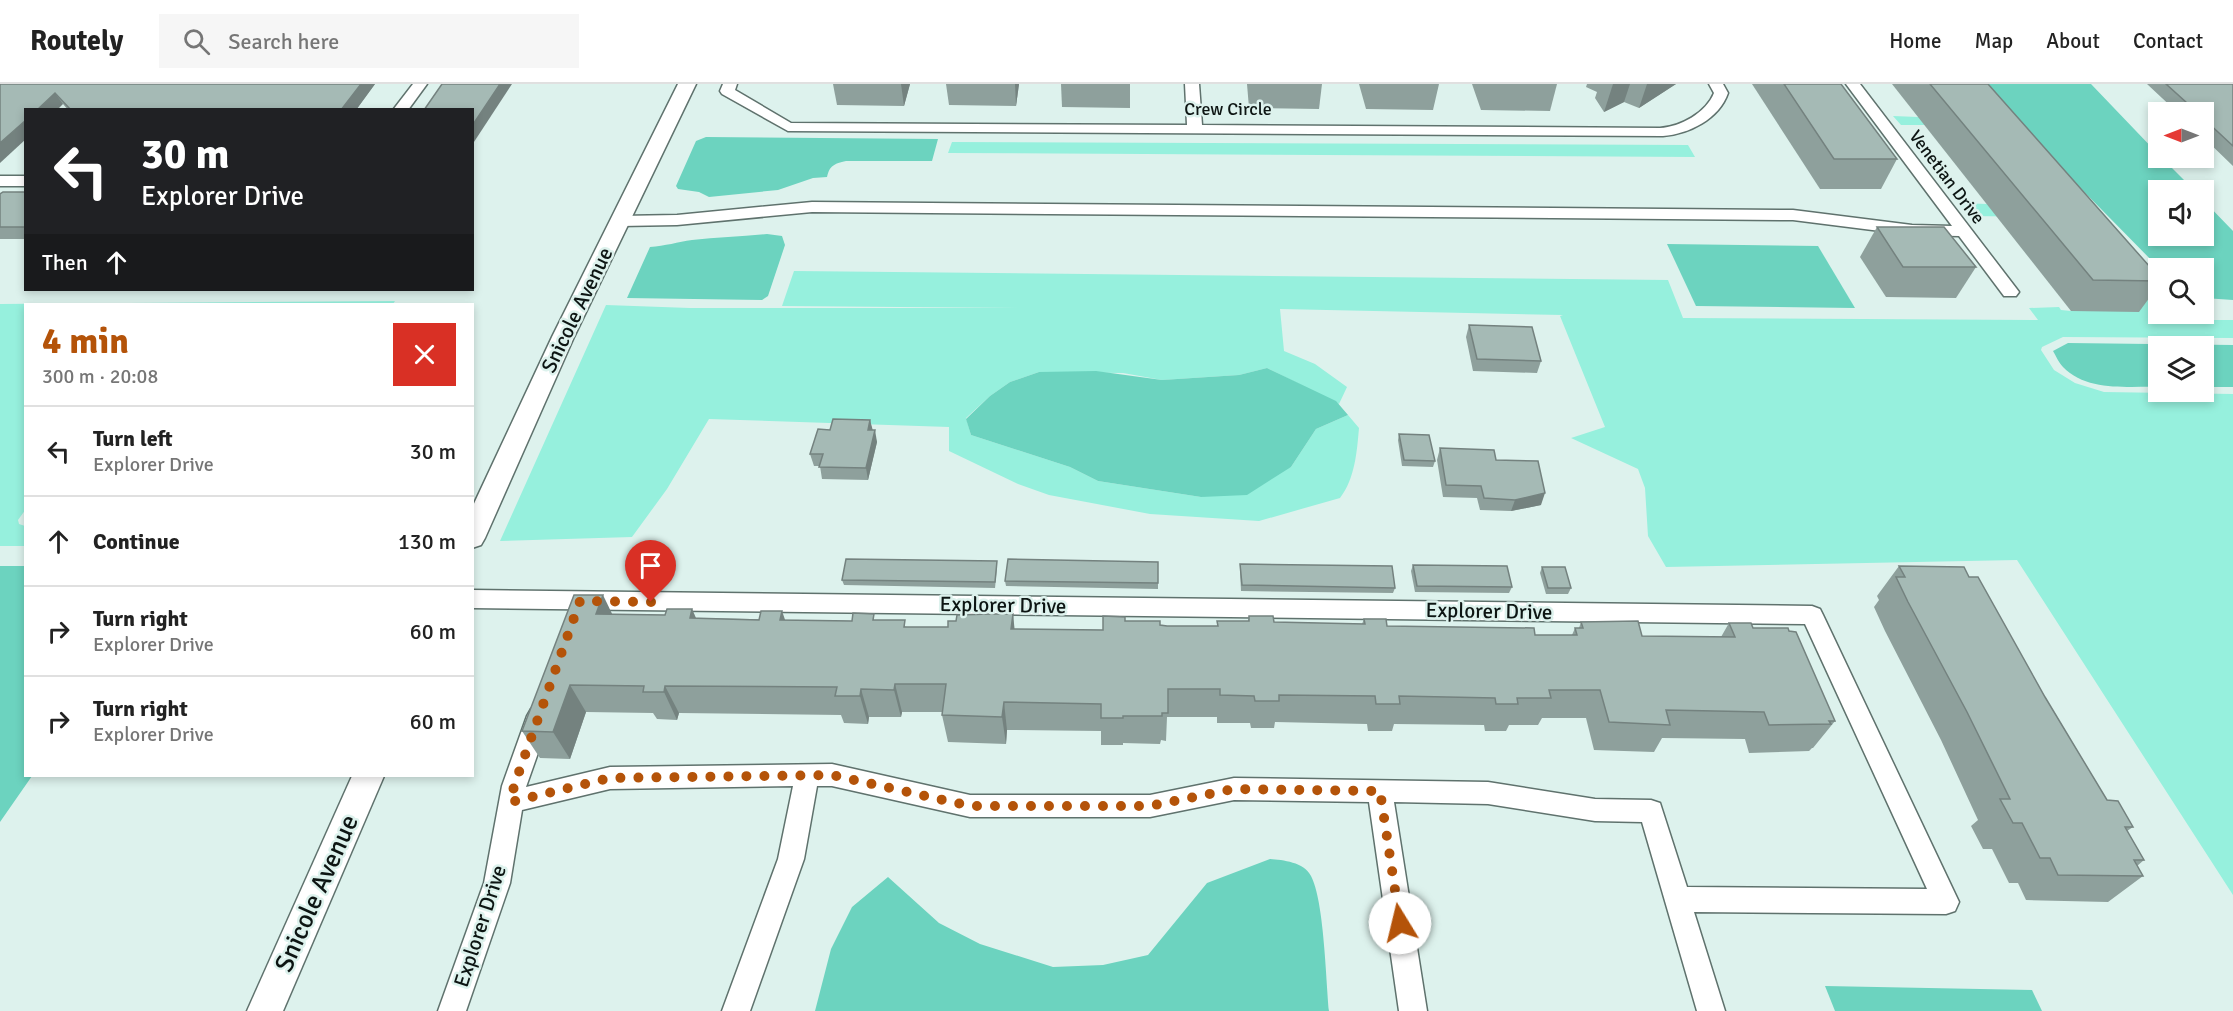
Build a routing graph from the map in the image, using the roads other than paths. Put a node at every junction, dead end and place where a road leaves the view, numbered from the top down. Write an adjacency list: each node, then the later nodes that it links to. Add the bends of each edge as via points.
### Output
1 (420, 84): 7 (street)
2 (687, 84): 11 (street, Snicole Avenue)
3 (730, 84): 8 (street, Crew Circle, via 727,91 788,127)
4 (1192, 84): 8 (street)
5 (1716, 84): 8 (street, Crew Circle, via 1720,100 1681,129 1672,131)
6 (1853, 84): 12 (street, Venetian Drive)
7 (402, 108)
8 (1195, 128)
9 (0, 181): 10 (street)
10 (24, 181)
11 (620, 221): 12 (street, via 859,207 1793,215 1912,230); 14 (street, Snicole Avenue)
12 (1963, 231): 13 (street, Venetian Drive)
13 (2010, 292)
14 (474, 534)
15 (474, 599): 21 (street, Explorer Drive, via 577,612 1812,615 1946,902)
16 (545, 699): 20 (street, Explorer Drive)
17 (807, 776): 19 (street, via 832,775 970,806 1150,806 1234,789); 20 (street, via 610,778); 24 (street, via 791,859)
18 (368, 777): 22 (street, Snicole Avenue)
19 (1380, 791): 21 (street, via 1488,793 1595,810 1651,811); 25 (street)
20 (511, 802): 23 (street, Explorer Drive, via 497,883)
21 (1678, 899): 26 (street)
22 (265, 1011)
23 (452, 1011)
24 (736, 1011)
25 (1413, 1011)
26 (1712, 1011)

